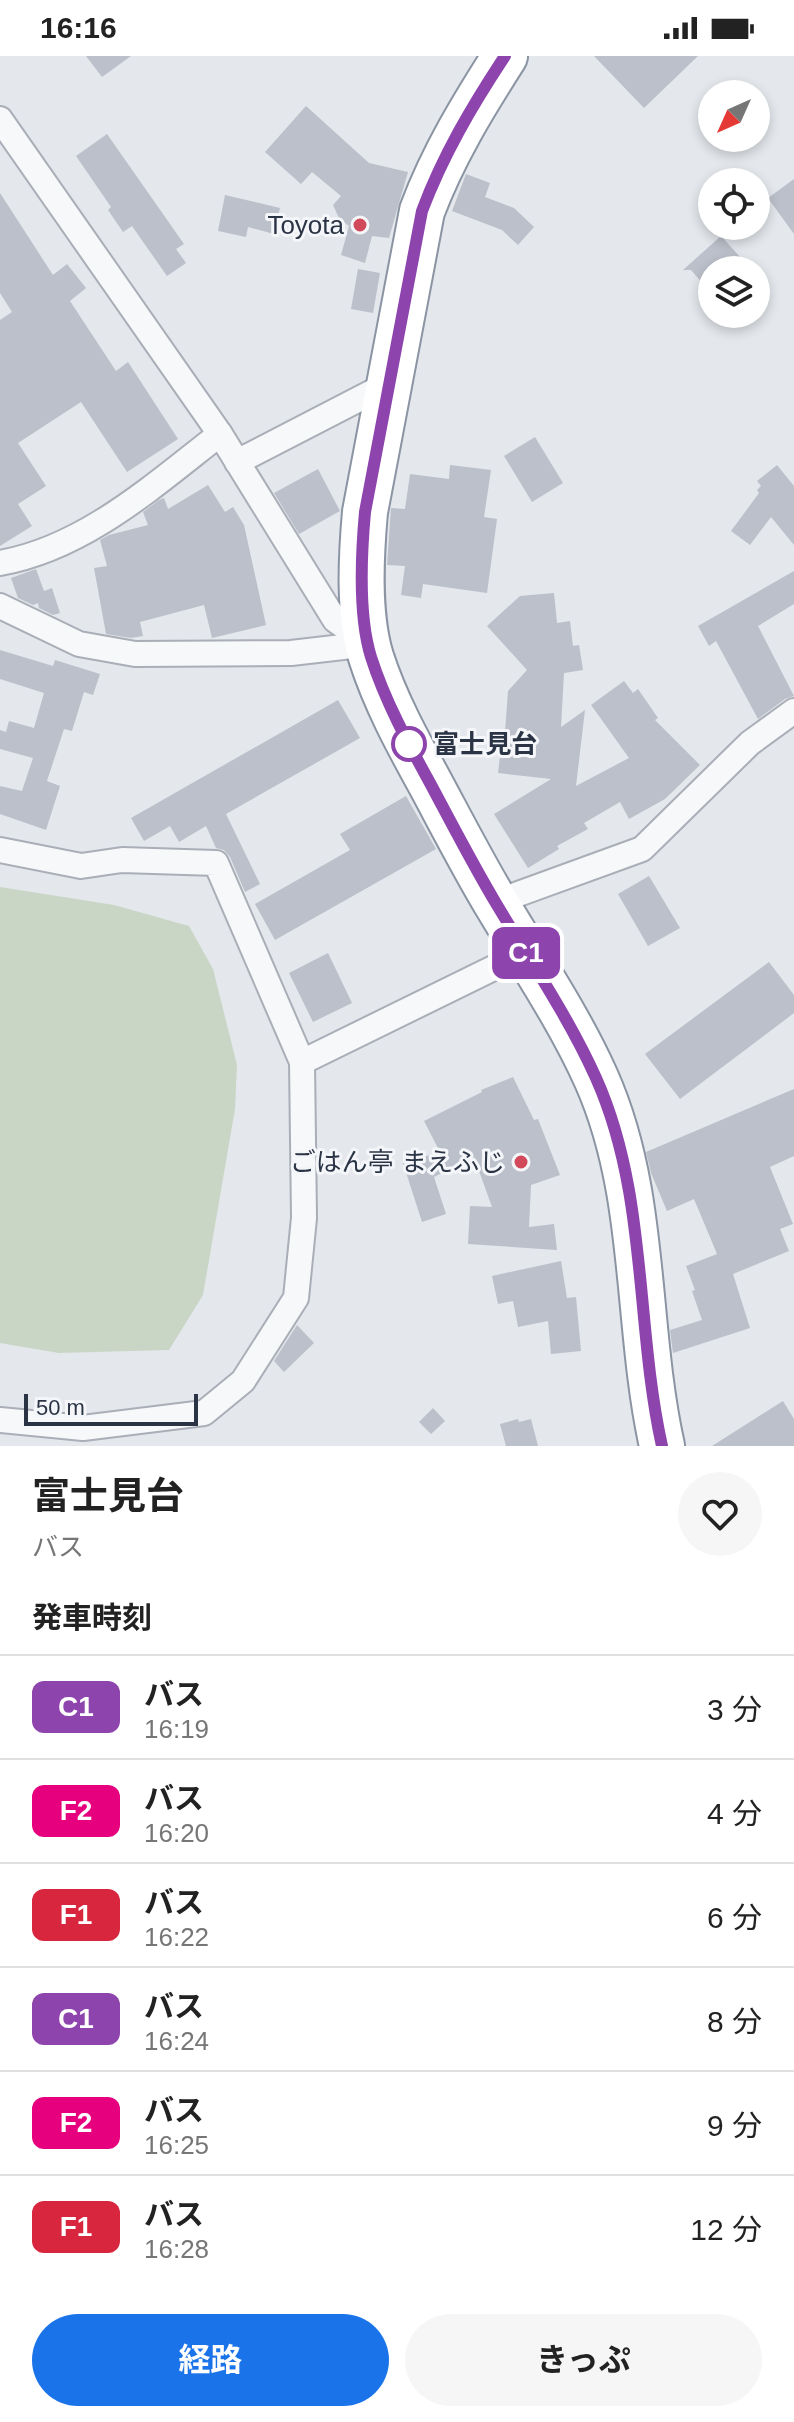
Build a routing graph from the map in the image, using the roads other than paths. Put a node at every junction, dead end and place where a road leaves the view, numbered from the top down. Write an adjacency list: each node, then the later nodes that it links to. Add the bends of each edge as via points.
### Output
1 (505, 56): 3 (highway, via 438,168 422,211)
2 (0, 119): 4 (street)
3 (388, 384): 5 (street); 8 (highway, via 361,561)
4 (220, 434): 5 (street); 6 (street, via 116,516 26,558)
5 (237, 462): 8 (street, via 335,620)
6 (0, 563)
7 (0, 607): 8 (street, via 79,644 135,654 291,653)
8 (369, 644): 11 (highway, via 408,742)
9 (794, 711): 11 (street, via 750,743 642,849)
10 (0, 850): 13 (street, via 81,866 122,860 216,863)
11 (496, 902): 12 (highway)
12 (526, 952): 13 (street); 15 (highway, via 596,1078 616,1130 634,1222 648,1375)
13 (302, 1062): 14 (street, via 304,1218 296,1298 243,1381 204,1413 83,1428)
14 (0, 1420)
15 (662, 1446)

